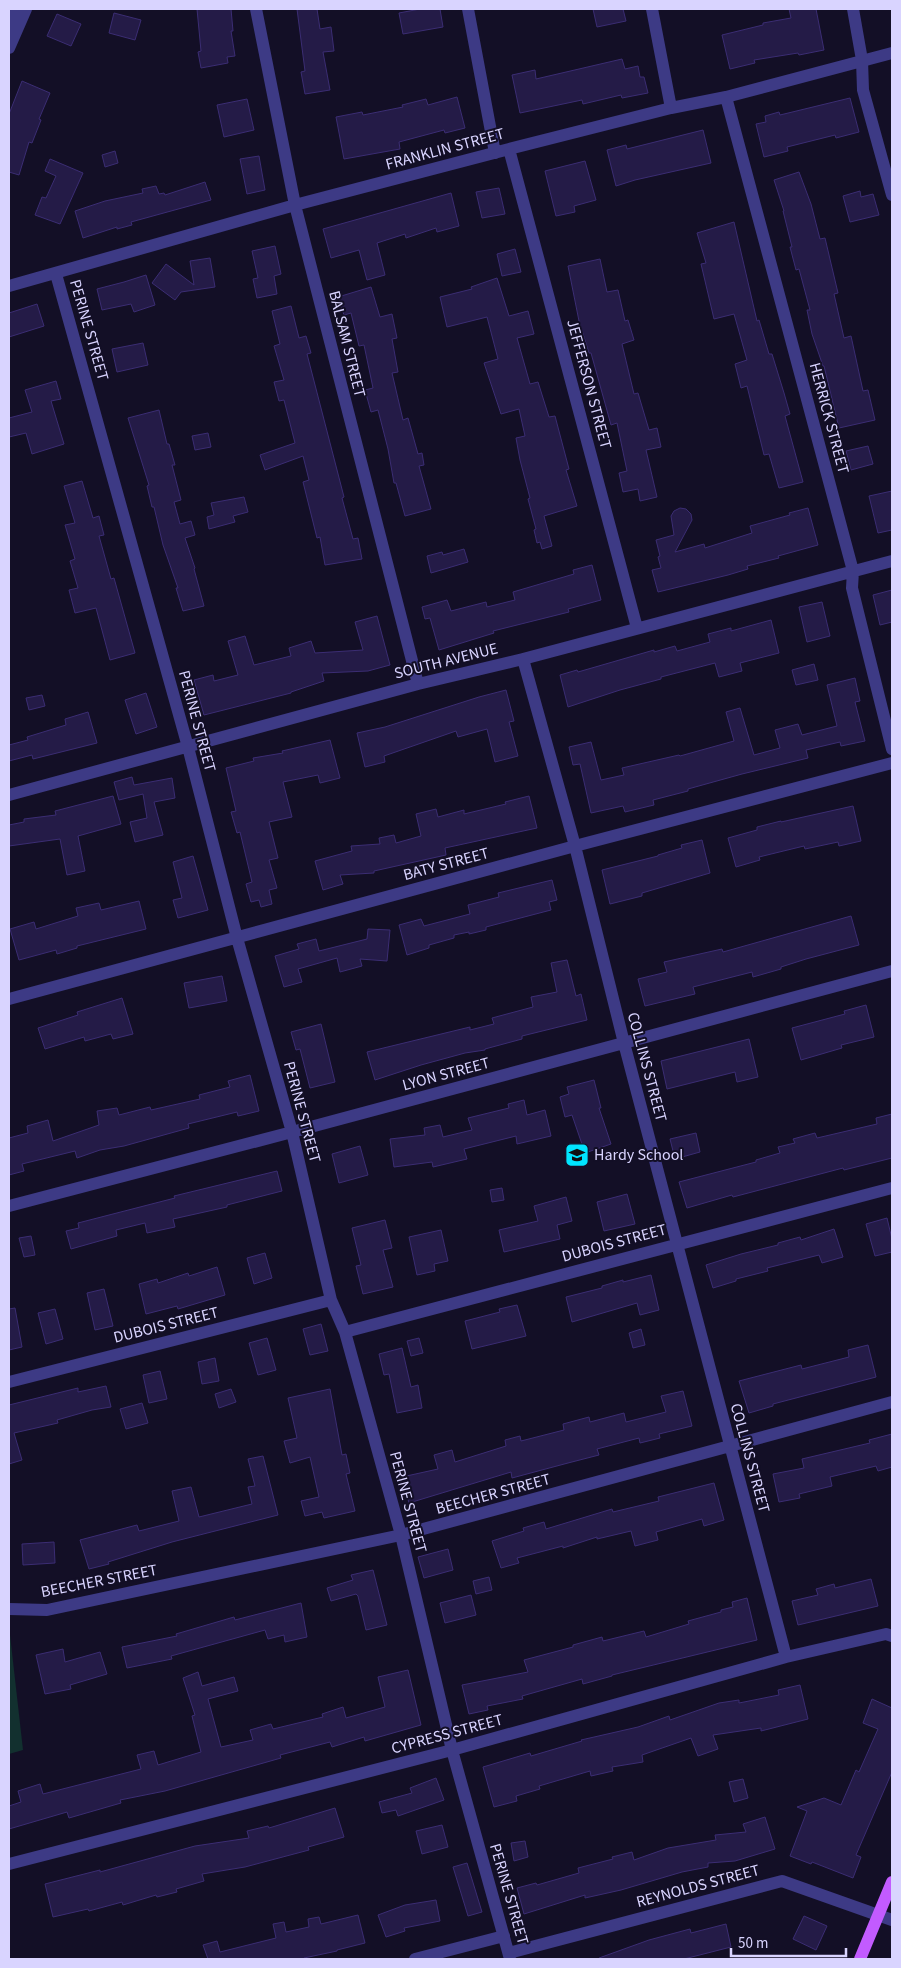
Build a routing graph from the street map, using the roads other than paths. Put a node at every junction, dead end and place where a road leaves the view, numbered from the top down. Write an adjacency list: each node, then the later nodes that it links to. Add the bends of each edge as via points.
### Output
1 (13, 9): 7 (street)
2 (26, 9): 7 (street)
3 (256, 9): 16 (street, BALSAM STREET)
4 (468, 9): 14 (street)
5 (652, 9): 12 (street)
6 (853, 9): 10 (street)
7 (16, 30): 8 (street)
8 (9, 48)
9 (892, 53): 10 (street, FRANKLIN STREET)
10 (862, 60): 11 (street, FRANKLIN STREET); 15 (street, via 863,90)
11 (726, 97): 12 (street, FRANKLIN STREET); 20 (street, HERRICK STREET)
12 (671, 108): 13 (street, FRANKLIN STREET)
13 (509, 149): 14 (street, FRANKLIN STREET); 21 (street, JEFFERSON STREET)
14 (495, 153): 16 (street, FRANKLIN STREET)
15 (892, 195)
16 (295, 206): 17 (street, FRANKLIN STREET); 23 (street, BALSAM STREET)
17 (56, 274): 18 (street, FRANKLIN STREET); 24 (street, PERINE STREET)
18 (9, 286)
19 (892, 561): 20 (street, SOUTH AVENUE)
20 (853, 571): 21 (street, SOUTH AVENUE); 25 (street, HERRICK STREET, via 852,588)
21 (637, 628): 22 (street, SOUTH AVENUE)
22 (523, 659): 23 (street, SOUTH AVENUE); 28 (street, COLLINS STREET)
23 (418, 684): 24 (street, SOUTH AVENUE)
24 (188, 747): 27 (street, SOUTH AVENUE); 29 (street, PERINE STREET)
25 (892, 749)
26 (892, 763): 28 (street, BATY STREET)
27 (9, 794)
28 (575, 846): 29 (street, BATY STREET); 32 (street, COLLINS STREET)
29 (237, 938): 31 (street, BATY STREET); 33 (street, PERINE STREET)
30 (892, 971): 32 (street, LYON STREET)
31 (9, 999)
32 (624, 1043): 33 (street, LYON STREET); 36 (street, COLLINS STREET)
33 (292, 1132): 35 (street, LYON STREET); 37 (street, PERINE STREET)
34 (892, 1188): 36 (street, DUBOIS STREET)
35 (9, 1206)
36 (678, 1244): 38 (street, DUBOIS STREET); 41 (street, COLLINS STREET)
37 (331, 1300): 38 (street, PERINE STREET); 39 (street, DUBOIS STREET)
38 (345, 1332): 42 (street, PERINE STREET)
39 (9, 1382)
40 (892, 1402): 41 (street, BEECHER STREET)
41 (730, 1446): 42 (street, BEECHER STREET); 45 (street, COLLINS STREET)
42 (401, 1535): 43 (street, BEECHER STREET, via 47,1610); 46 (street, PERINE STREET)
43 (9, 1609)
44 (892, 1636): 45 (street, CYPRESS STREET, via 886,1634)
45 (786, 1657): 46 (street, CYPRESS STREET)
46 (452, 1750): 47 (street, CYPRESS STREET); 51 (street, PERINE STREET)
47 (9, 1864)
48 (892, 1882): 49 (main road)
49 (879, 1914): 50 (street, REYNOLDS STREET); 52 (street, REYNOLDS STREET, via 782,1881); 54 (main road)
50 (892, 1920)
51 (504, 1936): 52 (street, PERINE STREET); 53 (street)
52 (510, 1956)
53 (415, 1959)
54 (860, 1959)

